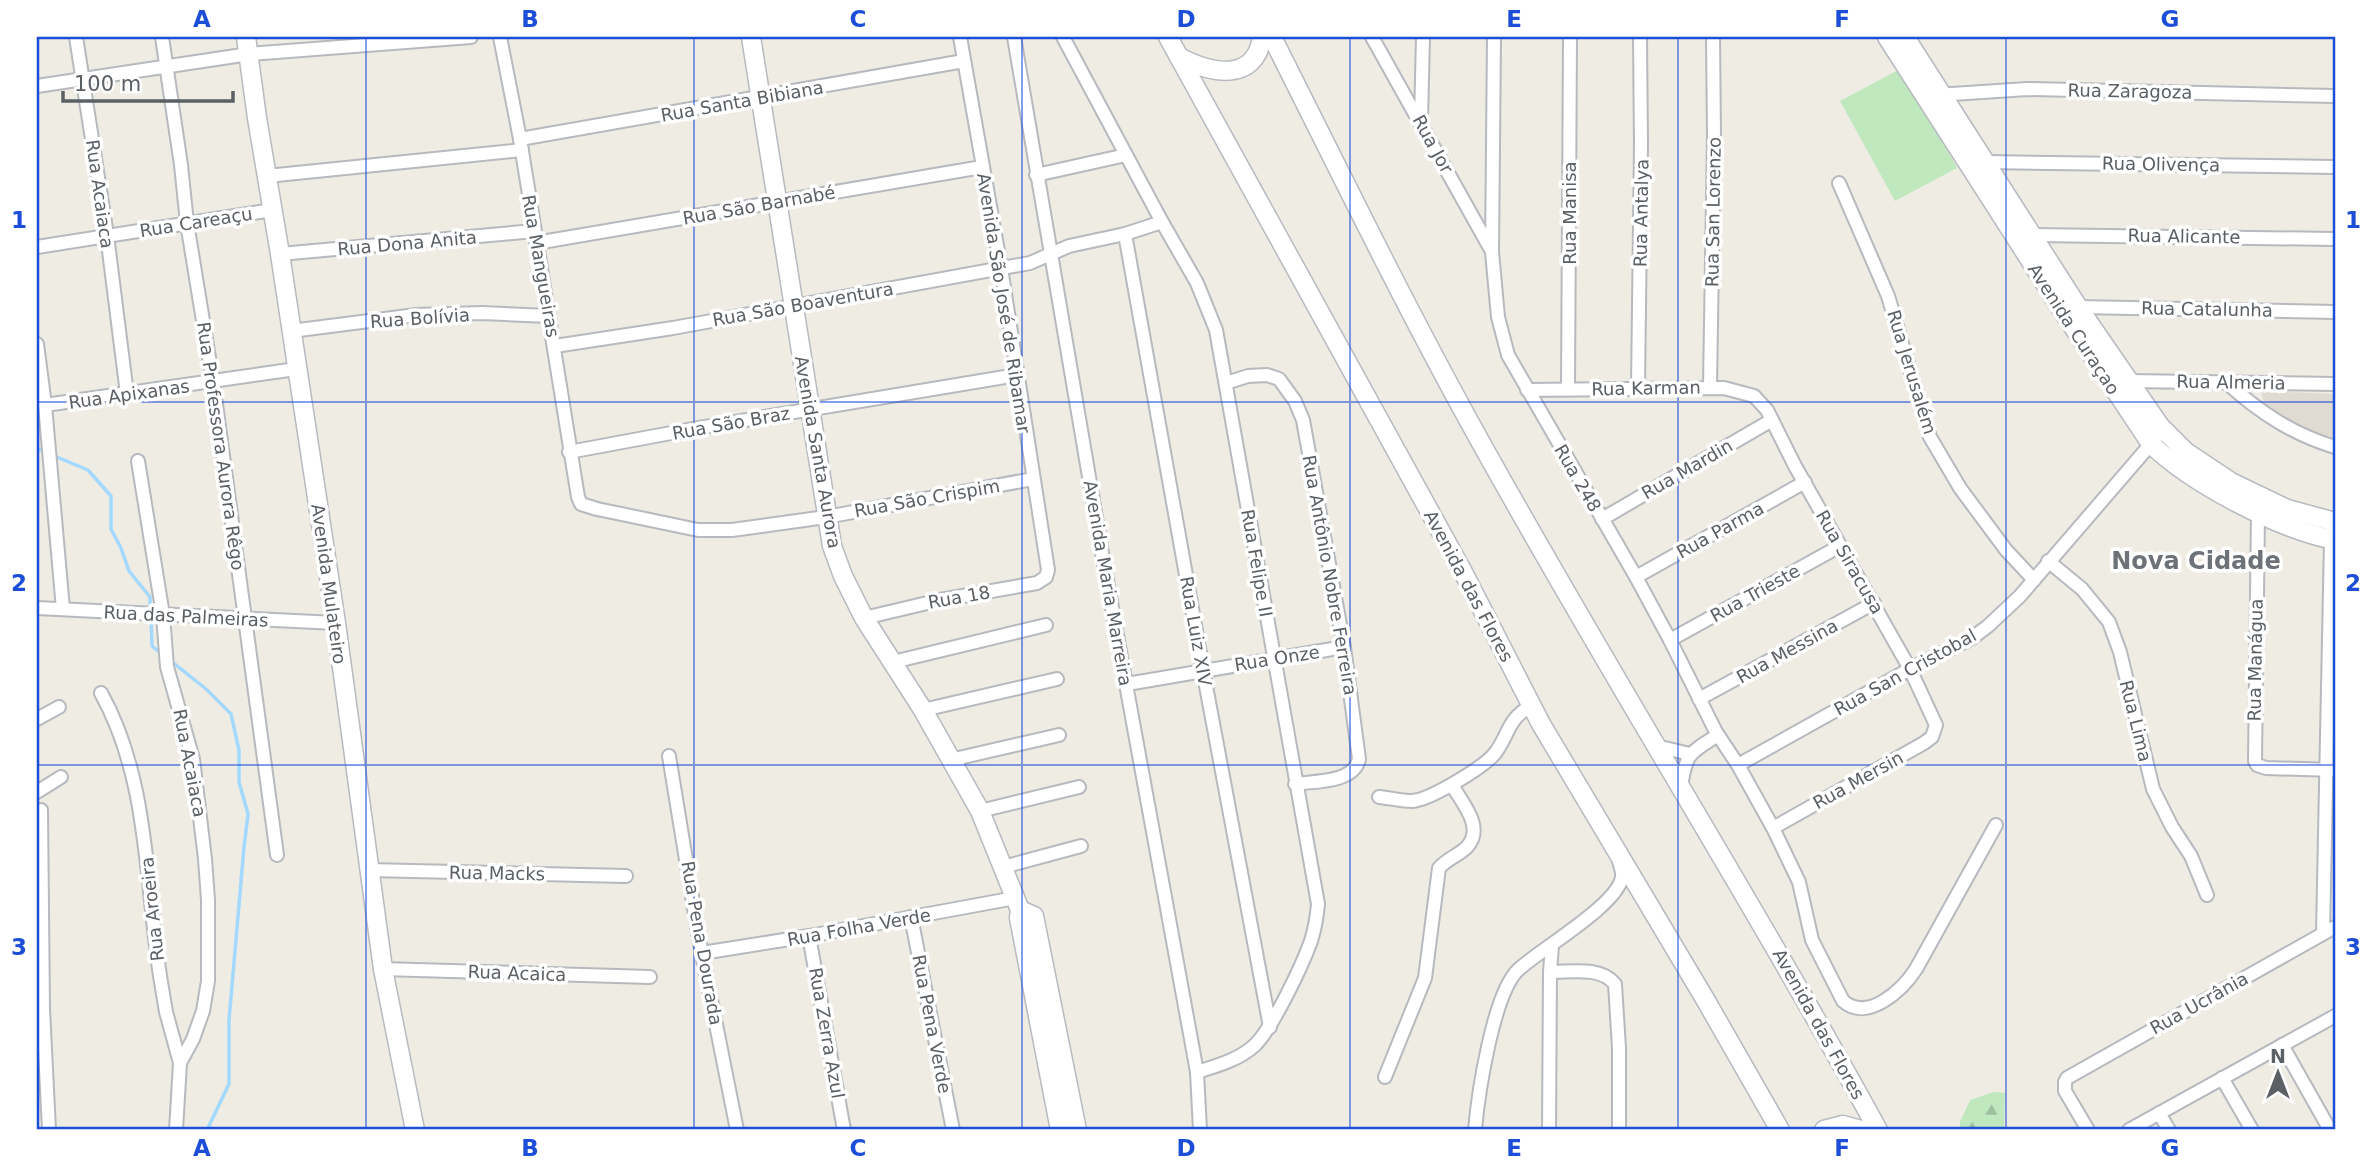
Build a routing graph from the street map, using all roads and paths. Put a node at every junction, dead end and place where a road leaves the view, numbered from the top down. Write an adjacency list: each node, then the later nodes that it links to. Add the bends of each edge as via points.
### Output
1 (76, 37): 26 (street, Rua Acaiaca)
2 (162, 37): 25 (street, Rua Professora Aurora Rêgo)
3 (471, 37): 20 (street)
4 (500, 37): 32 (street, Rua Mangueiras)
5 (751, 37): 30 (main road, Avenida Santa Aurora)
6 (960, 37): 24 (street, Avenida São José de Ribamar)
7 (1014, 37): 37 (street, Avenida Maria Marreira)
8 (1063, 37): 33 (street, Rua Felipe II)
9 (1168, 37): 23 (main road, Avenida das Flores)
10 (1262, 37): 23 (main road, via 1253,59 1242,69 1218,71)
11 (1272, 37): 120 (main road, Avenida das Flores, via 1470,423)
12 (1372, 37): 31 (street, Rua Jor)
13 (1423, 37): 31 (street)
14 (1494, 37): 50 (street, Rua 248)
15 (1570, 37): 70 (street, Rua Manisa)
16 (1640, 37): 69 (street, Rua Antalya)
17 (1713, 37): 68 (street, Rua San Lorenzo)
18 (1886, 37): 29 (main road, Avenida Curaçao)
19 (1905, 37): 29 (main road, Avenida Curaçao)
20 (432, 38): 21 (street)
21 (333, 41): 22 (street)
22 (248, 45): 25 (street); 38 (main road, Avenida Mulateiro)
23 (1179, 57): 113 (main road, Avenida das Flores)
24 (964, 61): 30 (street, Rua Santa Bibiana); 35 (street, Avenida São José de Ribamar)
25 (167, 66): 26 (street); 43 (street, Rua Professora Aurora Rêgo)
26 (83, 79): 27 (street); 45 (street, Rua Acaiaca)
27 (37, 86)
28 (2335, 96): 29 (street, Rua Zaragoza, via 2027,89)
29 (1934, 97): 34 (main road, Avenida Curaçao); 78 (main road, Avenida Curaçao, via 2078,335)
30 (761, 98): 32 (street, Rua Santa Bibiana); 40 (main road, Avenida Santa Aurora)
31 (1421, 121): 50 (street, Rua Jor)
32 (521, 145): 38 (street, Rua Santa Bibiana); 47 (street, Rua Mangueiras)
33 (1126, 155): 37 (street); 42 (street, Rua Felipe II)
34 (1986, 162): 36 (street, Rua Olivença); 46 (main road, Avenida Curaçao)
35 (982, 167): 40 (street, Rua São Barnabé); 53 (street, Avenida São José de Ribamar)
36 (2335, 167)
37 (1036, 175): 52 (street, Avenida Maria Marreira)
38 (267, 176): 41 (main road, Avenida Mulateiro)
39 (1839, 183): 94 (street, Rua Jerusalém, via 1888,296 1930,437 1960,488)
40 (777, 202): 47 (street, Rua São Barnabé); 54 (main road, Avenida Santa Aurora)
41 (272, 210): 43 (street, Rua Careaçu); 51 (main road, Avenida Mulateiro)
42 (1162, 222): 44 (street, Rua São Boaventura); 66 (street, Rua Felipe II, via 1209,308)
43 (187, 223): 45 (street, Rua Careaçu); 64 (street, Rua Professora Aurora Rêgo)
44 (1125, 234): 52 (street, Rua São Boaventura, via 1069,246); 108 (street, Rua Luiz XIV)
45 (107, 235): 49 (street, Rua Careaçu); 72 (street, Rua Acaiaca)
46 (2034, 235): 48 (street, Rua Alicante); 55 (main road, Avenida Curaçao)
47 (535, 237): 51 (street, Rua Dona Anita); 57 (street, Rua Mangueiras)
48 (2335, 239)
49 (37, 247)
50 (1492, 252): 71 (street, Rua 248, via 1502,338)
51 (280, 254): 58 (main road, Avenida Mulateiro)
52 (1050, 256): 53 (street, Rua São Boaventura); 110 (street, Avenida Maria Marreira)
53 (1001, 268): 54 (street, Rua São Boaventura); 62 (street, Avenida São José de Ribamar)
54 (794, 306): 60 (street, Rua São Boaventura); 75 (main road, Avenida Santa Aurora)
55 (2078, 307): 56 (street, Rua Catalunha); 63 (main road, Avenida Curaçao)
56 (2335, 312)
57 (549, 316): 58 (street, Rua Bolívia, via 416,315); 60 (street, Rua Mangueiras)
58 (291, 331): 61 (main road, Avenida Mulateiro)
59 (37, 344): 74 (street)
60 (555, 346): 80 (street, Rua Mangueiras)
61 (296, 369): 64 (street, Rua Apixanas); 101 (main road, Avenida Mulateiro)
62 (1017, 375): 75 (street, Rua São Braz); 82 (street, Avenida São José de Ribamar)
63 (2127, 381): 65 (street, Rua Almeria); 77 (main road, Avenida Curaçao)
64 (213, 382): 72 (street, Rua Apixanas); 100 (street, Rua Professora Aurora Rêgo)
65 (2226, 382): 67 (street, Rua Almeria); 79 (street, via 2274,421)
66 (1226, 383): 104 (street, Rua Antônio Nobre Ferreira, via 1267,375 1279,379 1295,401 1309,451); 105 (street, Rua Felipe II)
67 (2335, 384)
68 (1710, 387): 69 (street, Rua Karman); 73 (street, Rua Karman, via 1746,393)
69 (1638, 388): 70 (street, Rua Karman)
70 (1568, 389): 71 (street, Rua Karman)
71 (1527, 390): 87 (street, Rua 248)
72 (127, 394): 74 (street, Rua Apixanas)
73 (1761, 402): 76 (street, Rua Siracusa)
74 (46, 405): 97 (street)
75 (810, 410): 80 (street, Rua São Braz); 86 (main road, Avenida Santa Aurora)
76 (1772, 420): 83 (street, Rua Siracusa); 87 (street, Rua Mardin)
77 (2164, 430): 78 (street, Rua San Cristobal); 88 (main road, Avenida Curaçao, via 2208,468 2258,497)
78 (2151, 444): 85 (main road, Avenida Curaçao, via 2201,481); 91 (street, Rua San Cristobal)
79 (2335, 447)
80 (569, 452): 84 (street, Rua Mangueiras)
81 (138, 461): 98 (street, Rua Acaiaca)
82 (1033, 479): 86 (street, Rua São Crispim); 92 (street, Avenida São José de Ribamar)
83 (1805, 482): 90 (street, Rua Siracusa); 93 (street, Rua Parma)
84 (578, 497): 86 (street, Rua São Crispim, via 587,507 698,530)
85 (2258, 513): 89 (main road, Avenida Curaçao); 125 (street, Rua Manágua, via 2257,765)
86 (826, 517): 99 (main road, Avenida Santa Aurora, via 836,558)
87 (1602, 519): 93 (street, Rua 248)
88 (2335, 522)
89 (2333, 540): 125 (street)
90 (1840, 546): 95 (street, Rua Siracusa); 103 (street, Rua Trieste)
91 (2048, 561): 94 (street, Rua San Cristobal); 144 (street, Rua Lima, via 2082,589 2109,622 2153,789)
92 (1048, 570): 99 (street, Rua 18, via 1037,583)
93 (1636, 578): 103 (street, Rua 248)
94 (2034, 580): 107 (street, Rua San Cristobal, via 1972,638)
95 (1874, 603): 107 (street, Rua Siracusa); 112 (street, Rua Messina)
96 (37, 608): 97 (street, Rua das Palmeiras)
97 (63, 610): 98 (street, Rua das Palmeiras)
98 (163, 615): 100 (street, Rua das Palmeiras); 161 (street, Rua Acaiaca, via 167,667 193,759 208,900 208,981 203,1011)
99 (864, 618): 106 (main road, Avenida Santa Aurora)
100 (246, 619): 101 (street, Rua das Palmeiras); 139 (street, Rua Professora Aurora Rêgo)
101 (336, 623): 141 (main road, Avenida Mulateiro)
102 (1046, 625): 106 (street)
103 (1670, 640): 112 (street, Rua 248)
104 (1343, 647): 105 (street, Rua Onze); 127 (street, Rua Antônio Nobre Ferreira, via 1357,766 1349,775)
105 (1273, 660): 108 (street, Rua Onze); 127 (street, Rua Felipe II)
106 (892, 662): 115 (main road, Avenida Santa Aurora)
107 (1910, 668): 117 (street, Rua Siracusa); 124 (street, Rua San Cristobal)
108 (1203, 670): 110 (street, Rua Onze); 159 (street, Rua Luiz XIV)
109 (1057, 679): 115 (street)
110 (1127, 684): 162 (street, Avenida Maria Marreira)
111 (101, 693): 161 (street, Rua Aroeira, via 116,720 136,792 161,982)
112 (1699, 699): 119 (street, Rua 248)
113 (1532, 705): 128 (street, via 1516,715 1495,754); 138 (main road, Avenida das Flores)
114 (59, 707): 116 (street)
115 (923, 710): 123 (main road, Avenida Santa Aurora)
116 (37, 719)
117 (1936, 725): 136 (street, Rua Mersin, via 1924,743)
118 (1059, 735): 123 (street)
119 (1718, 735): 121 (street); 124 (street, Rua 248)
120 (1655, 746): 121 (street); 130 (main road, Avenida das Flores)
121 (1690, 754): 130 (street)
122 (669, 756): 153 (street, Rua Pena Dourada)
123 (950, 760): 134 (main road, Avenida Santa Aurora)
124 (1738, 765): 136 (street, Rua 248)
125 (2330, 769): 150 (street)
126 (61, 777): 131 (street)
127 (1295, 784): 159 (street, Rua Felipe II, via 1318,904 1311,942)
128 (1452, 785): 132 (street, via 1413,801); 163 (street, via 1474,825 1473,833 1467,847 1439,868 1424,978)
129 (1079, 787): 134 (street)
130 (1681, 787): 181 (main road, Avenida das Flores)
131 (37, 792)
132 (1380, 797)
133 (41, 810): 146 (street)
134 (980, 811): 140 (main road, Avenida Santa Aurora)
135 (1996, 825): 136 (street, Rua 248, via 1904,987 1867,1008 1850,1007 1843,1001 1812,940 1799,882)
136 (1773, 828)
137 (1081, 846): 140 (street)
138 (1617, 853): 143 (street, via 1622,876); 148 (main road, Avenida das Flores)
139 (277, 855)
140 (1003, 867): 145 (main road, Avenida Santa Aurora)
141 (368, 870): 142 (street, Rua Macks); 154 (main road, Avenida Mulateiro)
142 (626, 876)
143 (1612, 895): 148 (street, via 1632,894); 152 (street)
144 (2207, 895)
145 (1018, 904): 147 (street, Rua Folha Verde); 172 (main road); 173 (main road, via 1034,916)
146 (39, 905): 157 (street)
147 (912, 917): 151 (street, Rua Folha Verde); 171 (street, Rua Pena Verde)
148 (1657, 921): 178 (main road, Avenida das Flores)
149 (2335, 927): 150 (street, Rua Ucrânia)
150 (2323, 933): 182 (street, Rua Ucrânia, via 2065,1082 2065,1091)
151 (809, 936): 153 (street, Rua Folha Verde); 170 (street, Rua Zerra Azul)
152 (1552, 946): 155 (street); 175 (street, via 1517,971 1503,994 1488,1047)
153 (702, 953): 169 (street, Rua Pena Dourada)
154 (383, 969): 156 (street, Rua Acaica); 168 (main road, Avenida Mulateiro)
155 (1550, 972): 176 (street); 177 (street, via 1592,971 1615,984)
156 (650, 976)
157 (40, 1009): 166 (street)
158 (2335, 1016): 160 (street)
159 (1270, 1027): 162 (street, Rua Felipe II, via 1254,1046 1231,1061)
160 (2282, 1045): 164 (street); 186 (street)
161 (180, 1063): 167 (street, Rua Aroeira)
162 (1197, 1072): 174 (street, Avenida Maria Marreira)
163 (1385, 1077)
164 (2222, 1078): 165 (street); 185 (street)
165 (2159, 1113): 183 (street); 184 (street)
166 (49, 1130)
167 (176, 1130)
168 (415, 1130)
169 (737, 1130)
170 (844, 1130)
171 (953, 1130)
172 (1060, 1130)
173 (1077, 1130)
174 (1200, 1130)
175 (1475, 1130)
176 (1549, 1130)
177 (1619, 1130)
178 (1780, 1130)
179 (1824, 1130): 180 (main road, via 1843,1125)
180 (1861, 1130)
181 (1878, 1130)
182 (2088, 1130)
183 (2129, 1130)
184 (2169, 1130)
185 (2252, 1130)
186 (2330, 1130)

